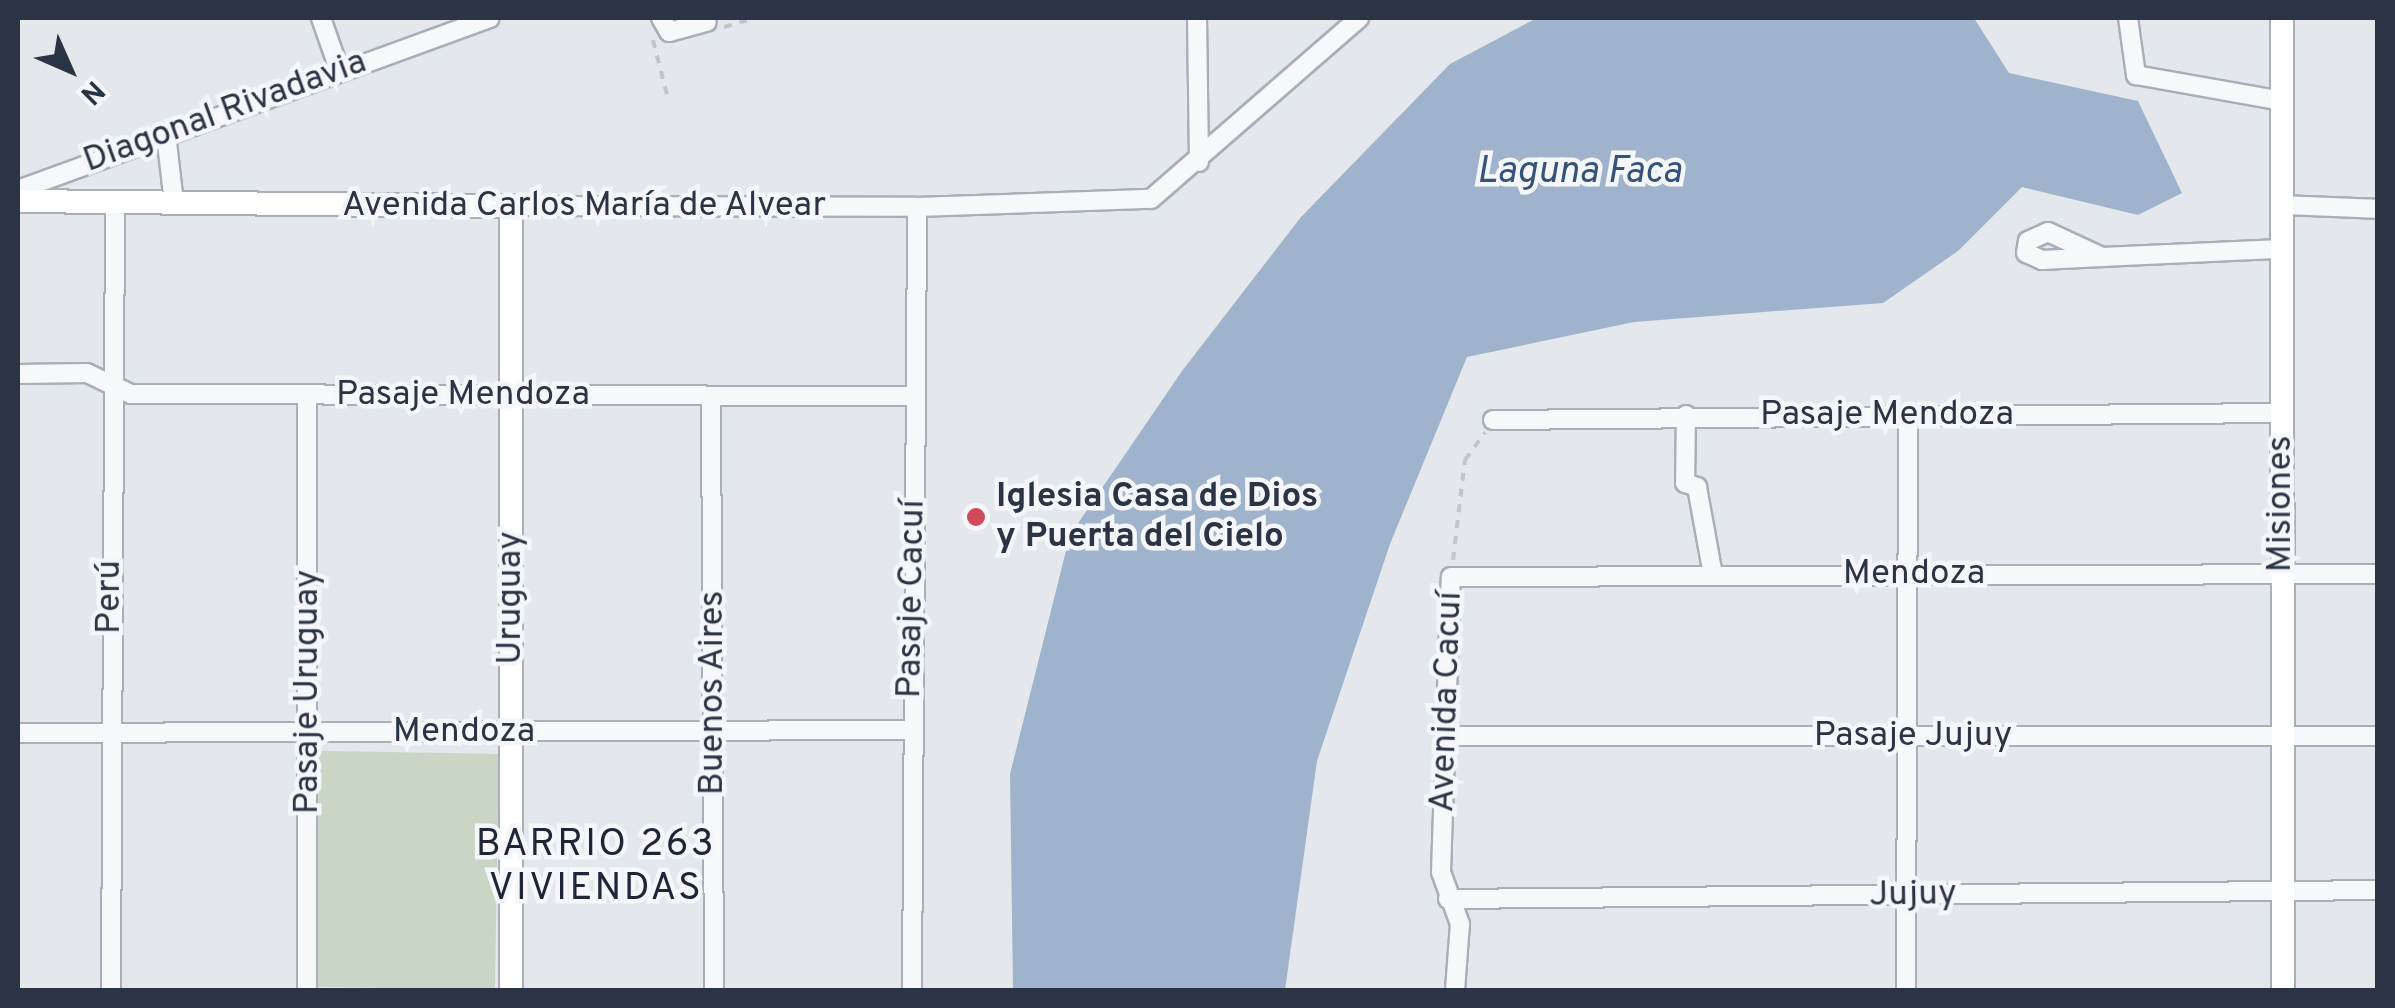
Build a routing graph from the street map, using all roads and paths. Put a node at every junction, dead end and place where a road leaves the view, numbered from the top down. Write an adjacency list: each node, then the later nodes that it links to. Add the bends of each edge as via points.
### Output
1 (321, 18): 10 (street)
2 (490, 18): 10 (street, Diagonal Rivadavia)
3 (756, 18): 8 (path, via 717,29)
4 (1197, 18): 14 (street)
5 (1359, 18): 14 (street)
6 (2128, 18): 12 (street, via 2136,75)
7 (2282, 18): 12 (street, Misiones)
8 (707, 22): 9 (street)
9 (665, 25): 11 (path, via 653,38)
10 (339, 69): 13 (street, Diagonal Rivadavia)
11 (668, 99)
12 (2282, 101): 19 (street, Misiones)
13 (166, 134): 15 (street, Diagonal Rivadavia); 18 (street)
14 (1199, 162): 21 (street, Avenida Carlos María de Alvear, via 1151,199)
15 (18, 190)
16 (18, 201): 17 (street, Avenida Carlos María de Alvear)
17 (114, 203): 18 (street, Avenida Carlos María de Alvear); 26 (street, Perú)
18 (174, 203): 20 (street, Avenida Carlos María de Alvear)
19 (2282, 205): 22 (street); 23 (street, Misiones)
20 (512, 206): 21 (street, Avenida Carlos María de Alvear); 28 (street, Uruguay)
21 (917, 207): 30 (street, Pasaje Cacuí)
22 (2378, 208)
23 (2282, 249): 24 (street); 31 (street, Misiones)
24 (2102, 257)
25 (18, 374): 26 (street, Pasaje Mendoza, via 87,372)
26 (110, 384): 27 (street, Pasaje Mendoza, via 131,394); 43 (street, Perú)
27 (306, 394): 28 (street, Pasaje Mendoza); 42 (street, Pasaje Uruguay)
28 (511, 395): 29 (street, Pasaje Mendoza); 44 (street, Uruguay)
29 (711, 396): 30 (street, Pasaje Mendoza); 40 (street, Buenos Aires)
30 (914, 396): 41 (street, Pasaje Cacuí)
31 (2282, 412): 32 (street, Pasaje Mendoza); 38 (street, Misiones)
32 (1908, 414): 33 (street, Pasaje Mendoza); 35 (street)
33 (1686, 416): 34 (street, Pasaje Mendoza); 37 (street, via 1685,483 1698,488)
34 (1493, 420): 39 (path, Avenida Cacuí, via 1465,460)
35 (1909, 573): 37 (street, Mendoza); 38 (street, Mendoza); 49 (street)
36 (2378, 574): 38 (street, Mendoza)
37 (1714, 575): 39 (street, Mendoza)
38 (2281, 575): 47 (street, Misiones)
39 (1451, 577): 46 (street, Avenida Cacuí)
40 (714, 730): 41 (street, Mendoza); 44 (street, Mendoza); 57 (street, Buenos Aires)
41 (910, 730): 58 (street, Pasaje Cacuí)
42 (309, 731): 43 (street, Mendoza); 44 (street, Mendoza); 55 (street, Pasaje Uruguay)
43 (110, 732): 45 (street, Mendoza); 54 (street, Perú)
44 (511, 732): 56 (street, Uruguay)
45 (18, 733)
46 (1448, 736): 49 (street, Pasaje Jujuy); 53 (street, Avenida Cacuí, via 1441,872)
47 (2284, 736): 48 (street, Pasaje Jujuy); 49 (street, Pasaje Jujuy); 50 (street, Misiones)
48 (2378, 736)
49 (1905, 737): 52 (street)
50 (2282, 890): 51 (street, Jujuy); 52 (street, Jujuy); 61 (street, Misiones)
51 (2378, 890)
52 (1905, 895): 53 (street, Jujuy); 60 (street)
53 (1448, 899): 59 (street, Avenida Cacuí, via 1460,924)
54 (111, 990)
55 (306, 990)
56 (510, 990)
57 (714, 990)
58 (912, 990)
59 (1455, 990)
60 (1906, 990)
61 (2283, 990)

